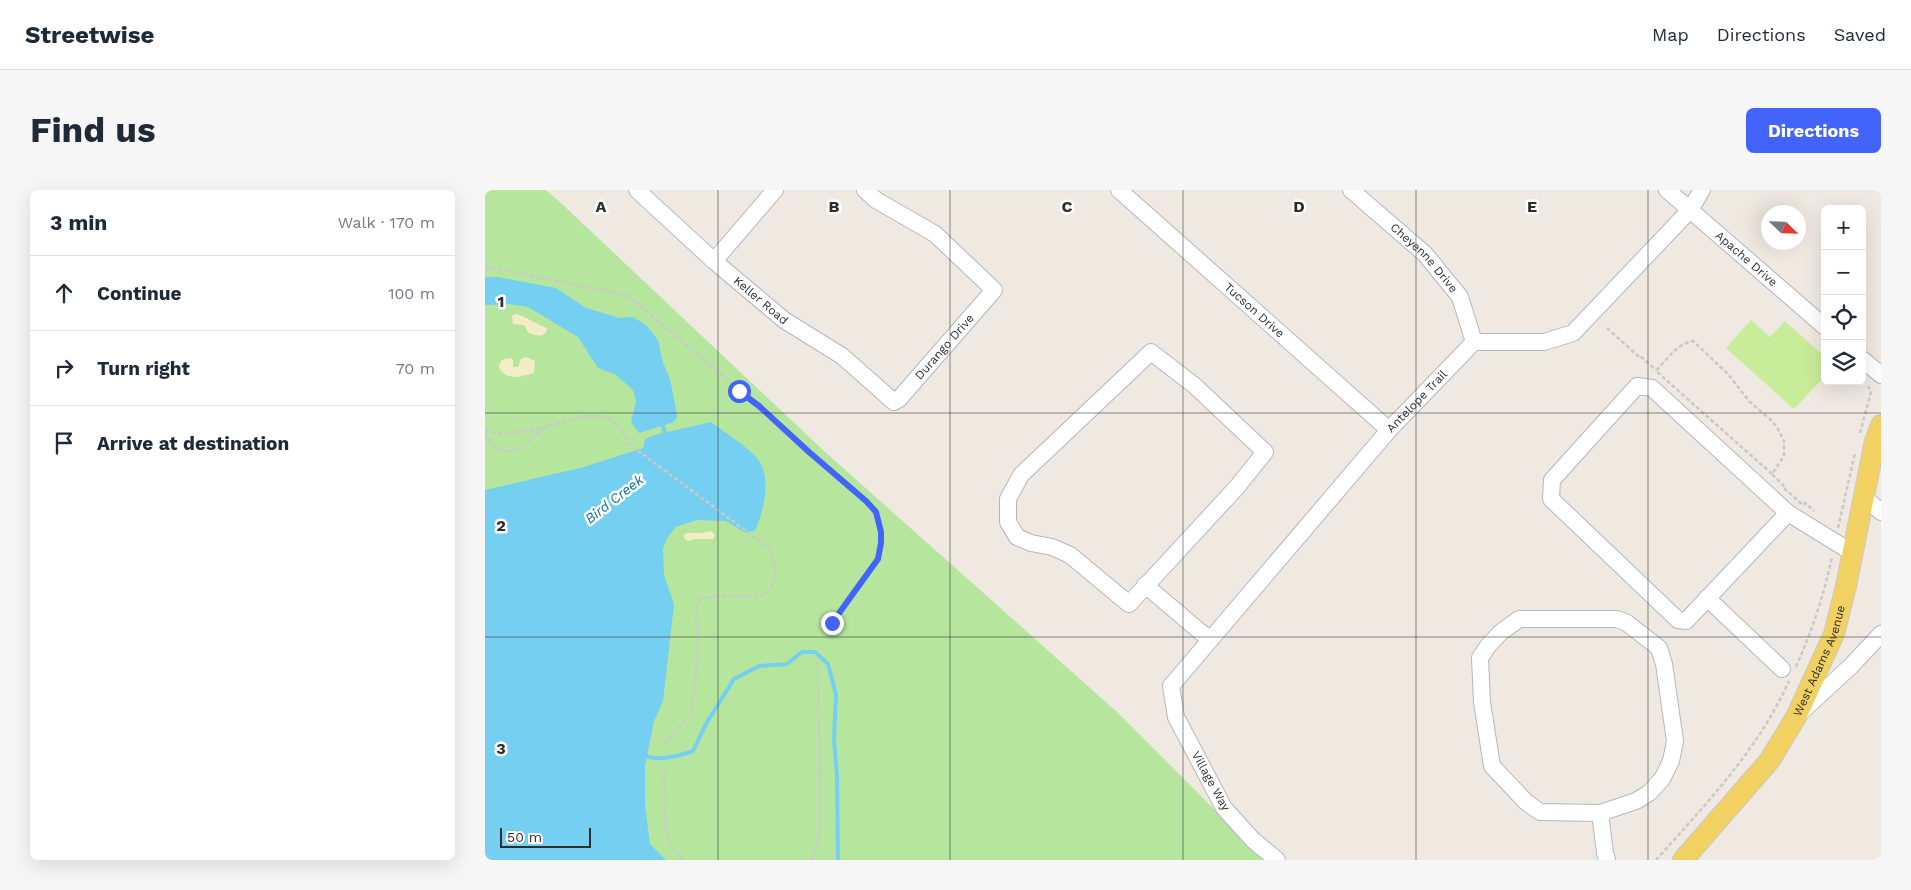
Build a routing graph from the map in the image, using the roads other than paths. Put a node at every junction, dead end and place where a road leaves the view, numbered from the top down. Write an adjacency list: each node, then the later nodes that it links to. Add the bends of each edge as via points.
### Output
1 (637, 190): 9 (street, Keller Road)
2 (775, 190): 9 (street)
3 (865, 190): 14 (street, Durango Drive, via 876,200 935,234 994,290)
4 (1119, 190): 16 (street, Tucson Drive)
5 (1351, 190): 11 (street, Cheyenne Drive, via 1425,254 1460,297)
6 (1667, 190): 8 (street, Apache Drive)
7 (1703, 190): 8 (street)
8 (1690, 210): 10 (street, Apache Drive); 11 (street, via 1573,333 1544,342)
9 (715, 260): 14 (street, Keller Road, via 784,320 842,356)
10 (1821, 324)
11 (1474, 342): 16 (street, Antelope Trail)
12 (1866, 363): 13 (street)
13 (1881, 376)
14 (894, 402)
15 (1881, 425): 17 (main road, West Adams Avenue)
16 (1389, 430): 24 (street, Antelope Trail)
17 (1864, 497): 18 (street); 20 (main road, West Adams Avenue)
18 (1881, 512)
19 (1788, 513): 20 (street); 22 (street); 22 (street, via 1652,388 1637,386 1552,480 1551,499 1678,620 1686,621)
20 (1853, 553): 27 (main road, West Adams Avenue, via 1834,634)
21 (1145, 585): 21 (street, via 1129,604 1070,555 1017,537 1008,522 1008,499 1021,475 1151,352 1195,386 1265,452 1237,487); 24 (street)
22 (1707, 598): 25 (street)
23 (1881, 634): 27 (street)
24 (1210, 640): 26 (street, Antelope Trail)
25 (1789, 672)
26 (1171, 686): 29 (street, Village Way, via 1176,717 1224,808 1253,840)
27 (1795, 717): 31 (main road, West Adams Avenue, via 1770,760)
28 (1600, 813): 28 (street, via 1649,793 1662,779 1671,761 1675,741 1659,648 1617,619 1519,618 1499,633 1480,658 1482,702 1492,766 1540,812); 30 (street)
29 (1277, 860)
30 (1607, 860)
31 (1683, 860)

